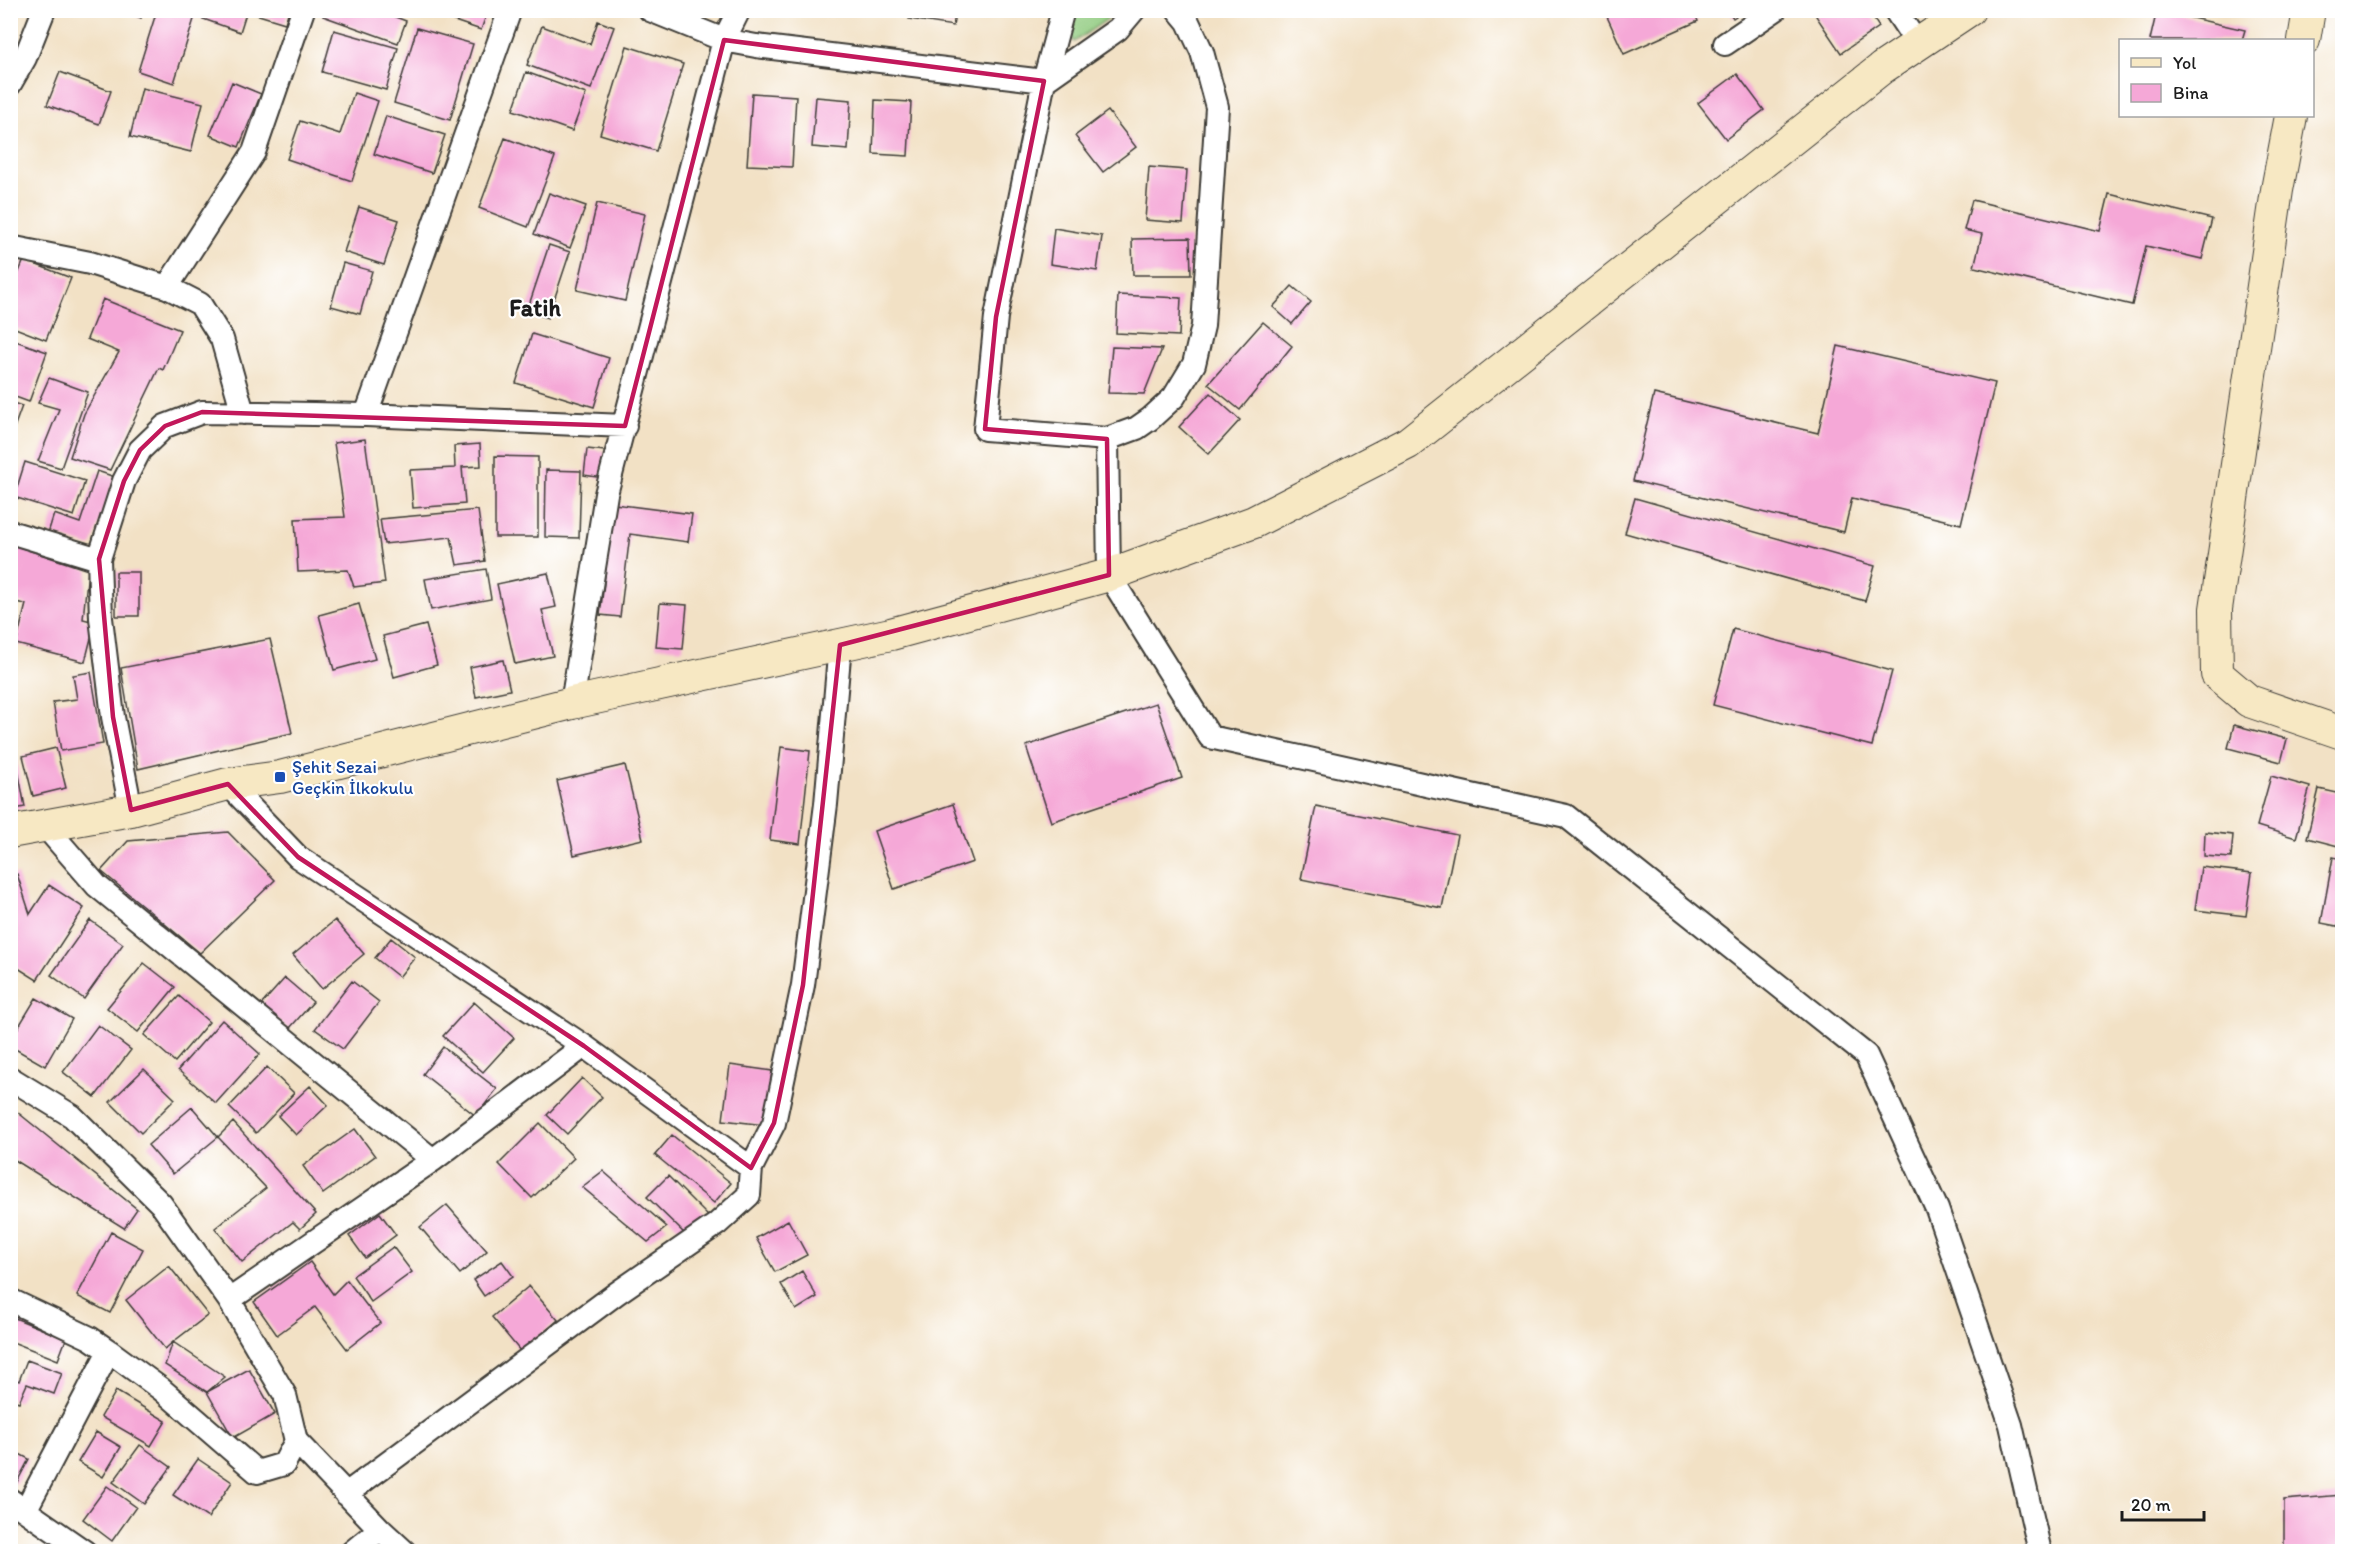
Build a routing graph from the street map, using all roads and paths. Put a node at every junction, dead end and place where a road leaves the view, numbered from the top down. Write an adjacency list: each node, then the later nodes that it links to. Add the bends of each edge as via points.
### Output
1 (44, 10): 17 (street)
2 (303, 10): 22 (street, via 254,152)
3 (510, 10): 24 (street)
4 (650, 10): 14 (street)
5 (738, 10): 14 (street)
6 (1063, 10): 18 (street)
7 (1134, 10): 18 (street, via 1118,29)
8 (1178, 10): 26 (street, via 1202,52 1217,107 1202,336 1194,364 1174,397 1137,428)
9 (1775, 10): 15 (street)
10 (1895, 10): 16 (street)
11 (1969, 10): 16 (main road)
12 (2309, 10): 13 (main road)
13 (2304, 39)
14 (724, 40): 18 (street); 25 (street)
15 (1725, 44)
16 (1917, 44): 29 (main road, via 1408,443 1254,522)
17 (18, 55): 19 (street)
18 (1044, 81): 26 (street, via 996,317 985,429)
19 (10, 84)
20 (2290, 117): 32 (main road, via 2216,609 2217,674 2249,701)
21 (10, 247): 22 (street, via 90,263)
22 (166, 287): 23 (street, via 200,304 222,339)
23 (243, 413): 24 (street); 28 (street, via 202,412 165,426 140,450 124,482)
24 (366, 415): 25 (street)
25 (625, 426): 31 (street, via 606,494)
26 (1107, 439): 29 (street)
27 (10, 532): 28 (street)
28 (99, 559): 34 (street, via 101,618 113,717)
29 (1109, 575): 30 (main road); 51 (street, via 1210,737 1566,816 1866,1055 1937,1209 2011,1425)
30 (840, 645): 31 (main road); 40 (street, via 826,804 802,985 774,1123)
31 (572, 703): 33 (main road, via 280,777)
32 (2343, 733)
33 (228, 784): 34 (main road); 37 (street, via 298,856)
34 (131, 810): 35 (main road)
35 (45, 826): 36 (main road); 39 (street, via 97,886)
36 (10, 832)
37 (584, 1046): 39 (street); 40 (street)
38 (10, 1078): 42 (street, via 72,1116 161,1204)
39 (433, 1160): 42 (street)
40 (751, 1168): 45 (street, via 749,1195 717,1224 617,1293)
41 (10, 1300): 43 (street)
42 (230, 1300): 44 (street, via 285,1395)
43 (109, 1351): 44 (street, via 161,1389 257,1472 284,1464); 46 (street)
44 (296, 1441): 45 (street)
45 (346, 1494): 47 (street)
46 (18, 1505): 48 (street)
47 (380, 1529): 49 (street); 50 (street)
48 (85, 1551)
49 (351, 1551)
50 (405, 1551)
51 (2040, 1551)

